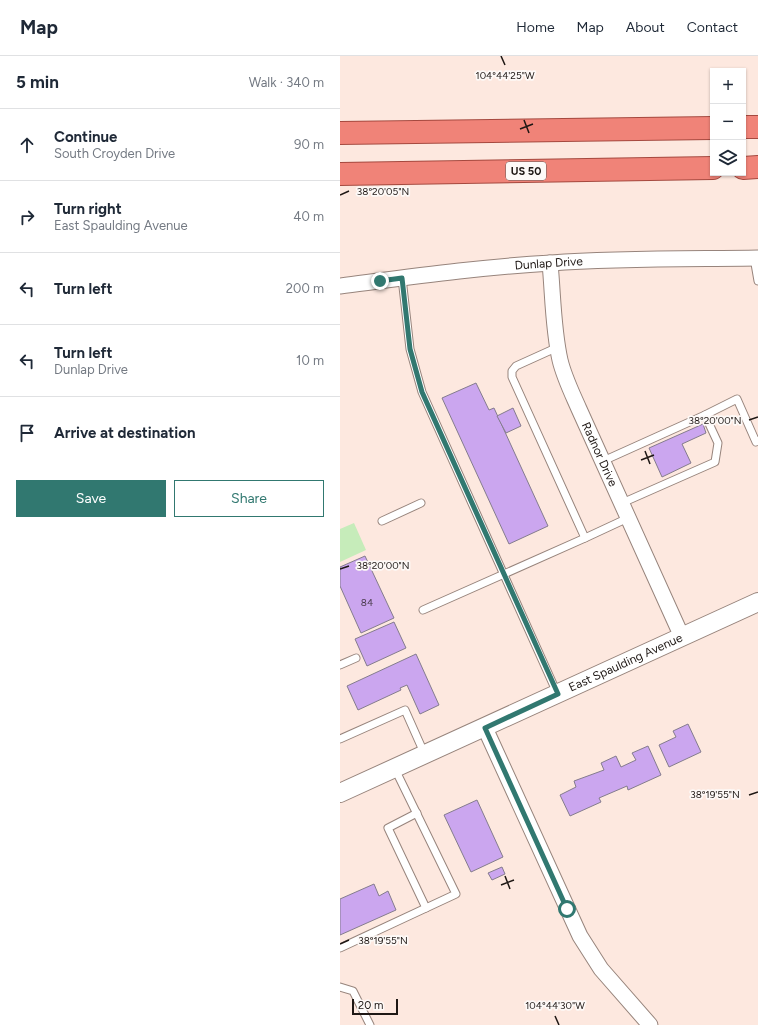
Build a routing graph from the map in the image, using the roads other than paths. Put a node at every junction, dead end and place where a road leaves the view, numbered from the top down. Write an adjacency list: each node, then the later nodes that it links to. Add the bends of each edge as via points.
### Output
1 (746, 127): 2 (highway)
2 (758, 127)
3 (710, 128): 4 (highway)
4 (340, 133)
5 (758, 167): 7 (highway)
6 (710, 168): 8 (highway, US 50)
7 (746, 168)
8 (340, 174)
9 (756, 258): 10 (street, Dunlap Drive); 12 (lane)
10 (550, 263): 11 (street, Dunlap Drive); 14 (street, Radnor Drive)
11 (402, 278): 13 (street, Dunlap Drive); 23 (lane, via 410,349 422,392)
12 (758, 281)
13 (340, 286)
14 (558, 347): 17 (street, Radnor Drive, via 568,382); 22 (lane, via 516,366 512,371 512,377)
15 (705, 415): 16 (lane, via 738,400 756,442); 17 (lane); 19 (lane, via 718,443 715,462)
16 (758, 441)
17 (603, 461): 19 (street, Radnor Drive)
18 (421, 503): 21 (lane)
19 (622, 503): 20 (street, Radnor Drive)
20 (628, 518): 22 (lane); 26 (street, Radnor Drive)
21 (382, 521)
22 (585, 538): 23 (lane)
23 (504, 575): 25 (lane); 29 (lane)
24 (758, 602): 26 (street, East Spaulding Avenue)
25 (422, 610)
26 (682, 637): 29 (street, East Spaulding Avenue)
27 (356, 658): 28 (lane)
28 (340, 665)
29 (558, 694): 30 (street, East Spaulding Avenue)
30 (485, 728): 32 (street, East Spaulding Avenue); 40 (street, via 580,936 600,969)
31 (340, 739): 32 (lane, via 405,710)
32 (425, 755): 33 (street, East Spaulding Avenue)
33 (395, 768): 34 (street, East Spaulding Avenue); 35 (lane)
34 (340, 792)
35 (417, 813): 36 (lane, via 388,828); 36 (lane, via 456,894)
36 (426, 908): 37 (lane)
37 (340, 948)
38 (340, 987): 39 (lane, via 353,991)
39 (370, 1025)
40 (650, 1025)

